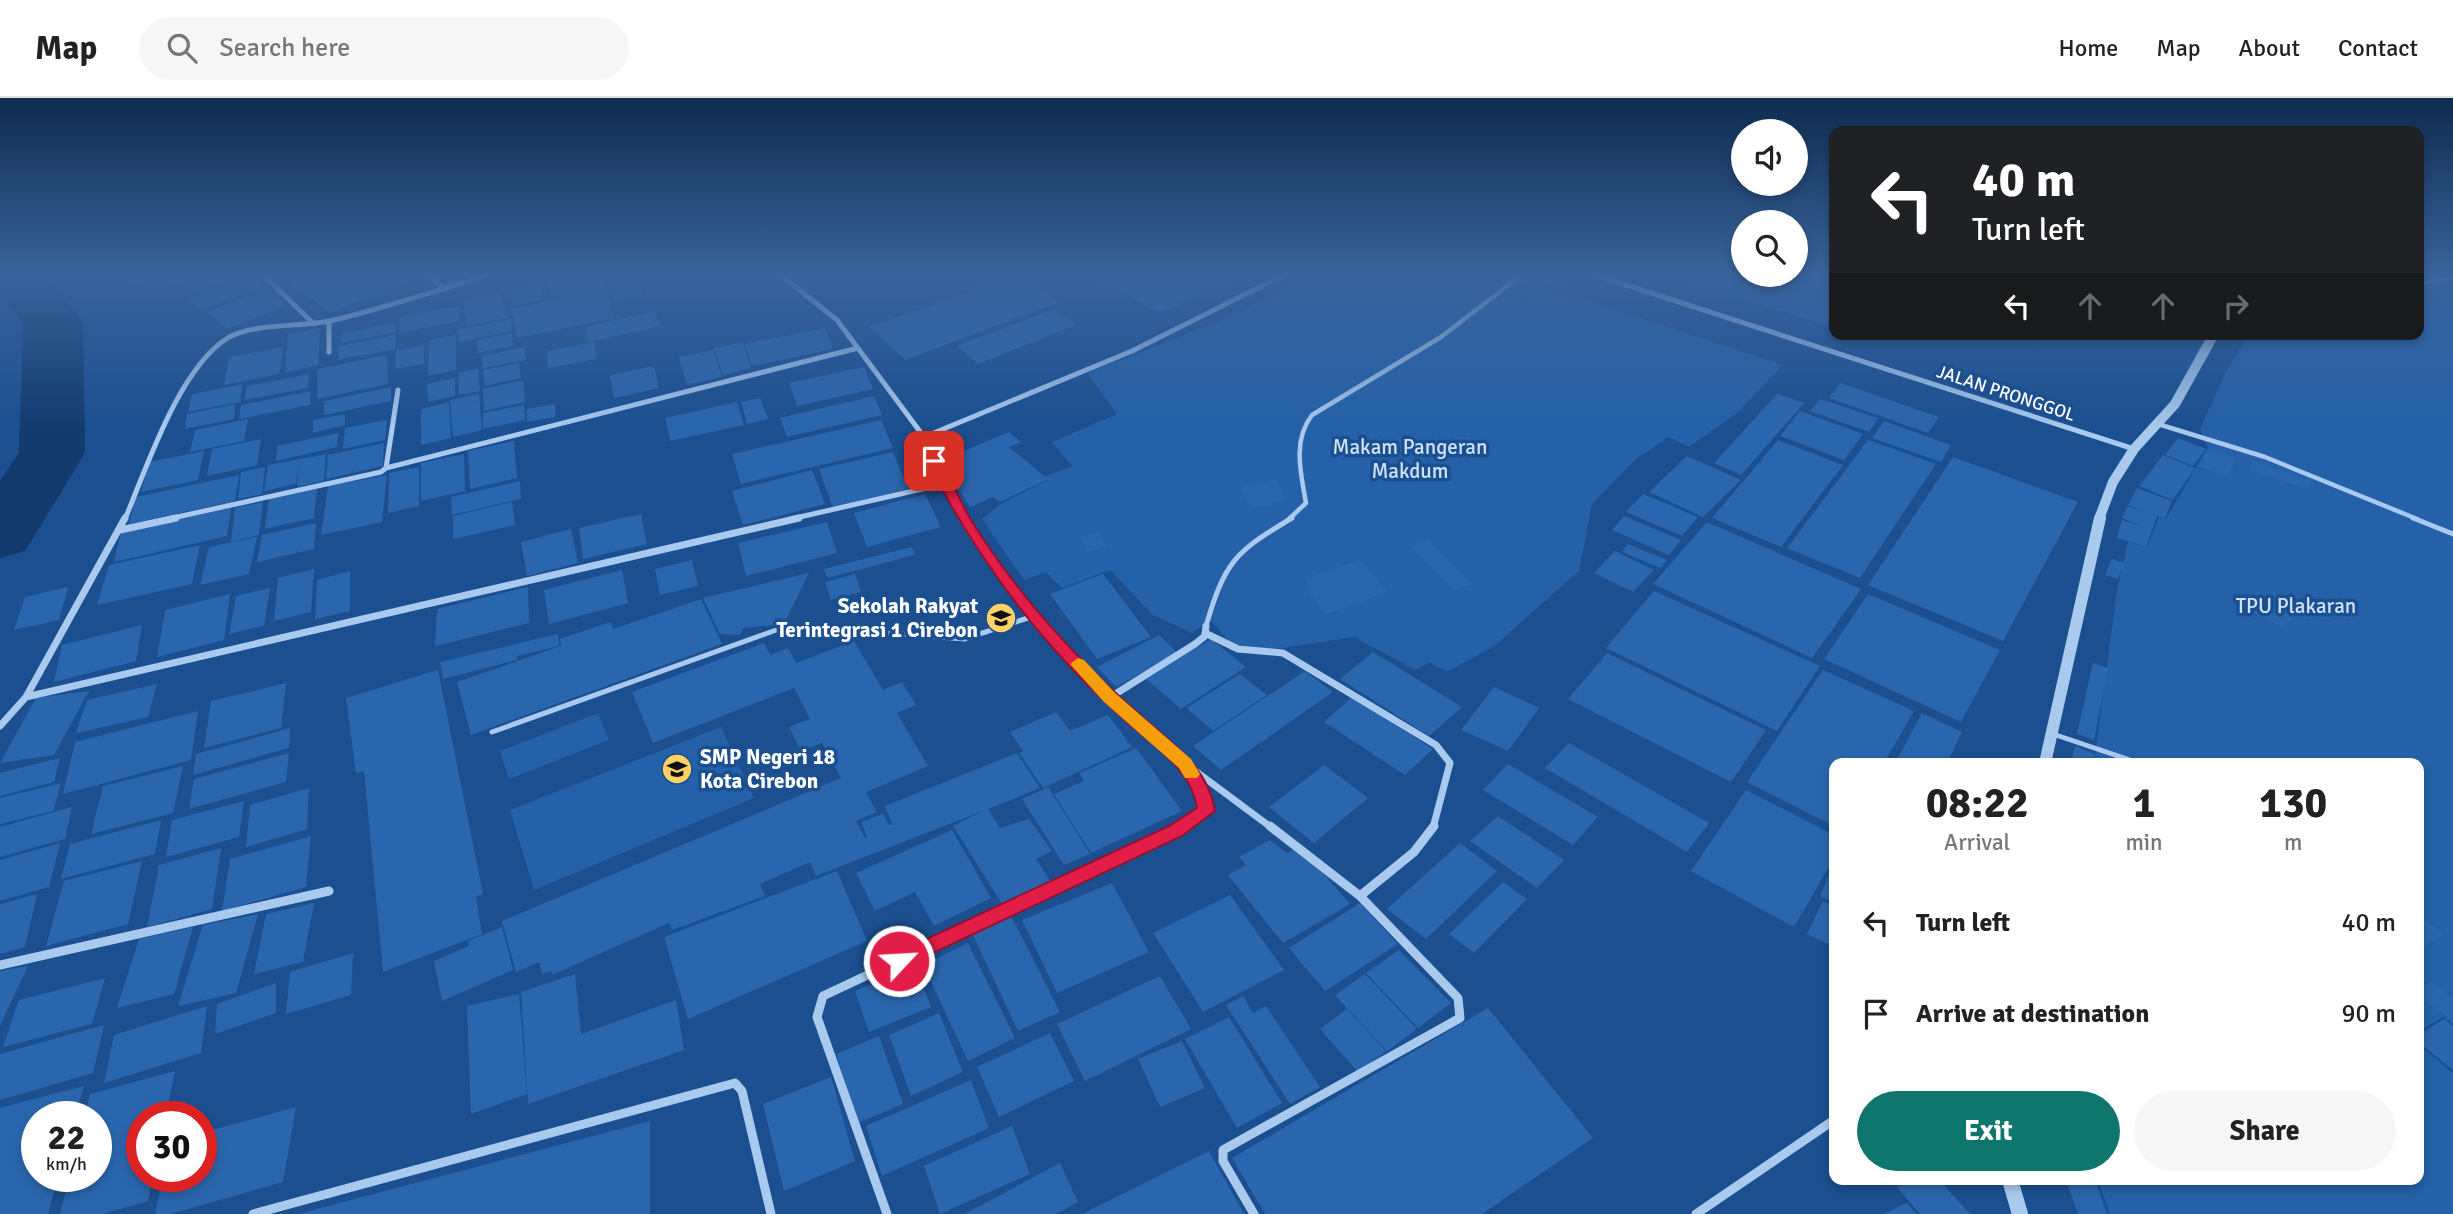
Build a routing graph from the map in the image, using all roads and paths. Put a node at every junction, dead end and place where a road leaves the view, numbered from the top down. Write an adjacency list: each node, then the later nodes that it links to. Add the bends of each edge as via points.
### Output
1 (306, 325): 16 (street, via 227,338 200,364 171,410)
2 (328, 325): 9 (street)
3 (841, 325): 8 (street)
4 (1184, 325): 12 (street)
5 (1455, 325): 19 (lane, via 1412,358 1320,406 1304,428 1300,444 1307,503 1298,516 1269,529 1235,554 1224,569)
6 (1750, 325): 13 (street, JALAN PRONGGOL)
7 (2211, 340): 11 (street, via 2175,404)
8 (858, 348): 12 (street); 14 (street)
9 (329, 352)
10 (398, 390): 14 (street)
11 (2155, 423): 13 (street); 17 (lane, via 2265,457)
12 (924, 438): 15 (street)
13 (2134, 449): 24 (street, via 2113,482 2096,529)
14 (386, 468): 16 (street)
15 (944, 484): 18 (street, via 964,521); 20 (street)
16 (120, 530): 20 (street)
17 (2453, 534)
18 (1034, 616): 21 (street); 23 (lane, via 955,639 802,626 779,629)
19 (1206, 629): 21 (street, via 1195,644); 29 (street, via 1238,649 1283,653 1436,745 1450,763 1436,822 1414,852)
20 (26, 697): 22 (street)
21 (1109, 698): 27 (street)
22 (0, 726)
23 (492, 732)
24 (2053, 734): 25 (street); 26 (lane)
25 (2046, 758)
26 (2124, 758)
27 (1185, 764): 29 (street); 35 (street, via 1204,793 1206,811 1176,831 823,996 817,1017)
28 (329, 891): 30 (street)
29 (1360, 896): 36 (street, via 1458,998 1460,1018 1223,1150 1223,1161)
30 (0, 965)
31 (1829, 1123): 37 (street)
32 (2011, 1185): 38 (street)
33 (253, 1214): 34 (street, via 735,1083 742,1091)
34 (771, 1214)
35 (887, 1214)
36 (1254, 1214)
37 (1696, 1214)
38 (2020, 1214)

